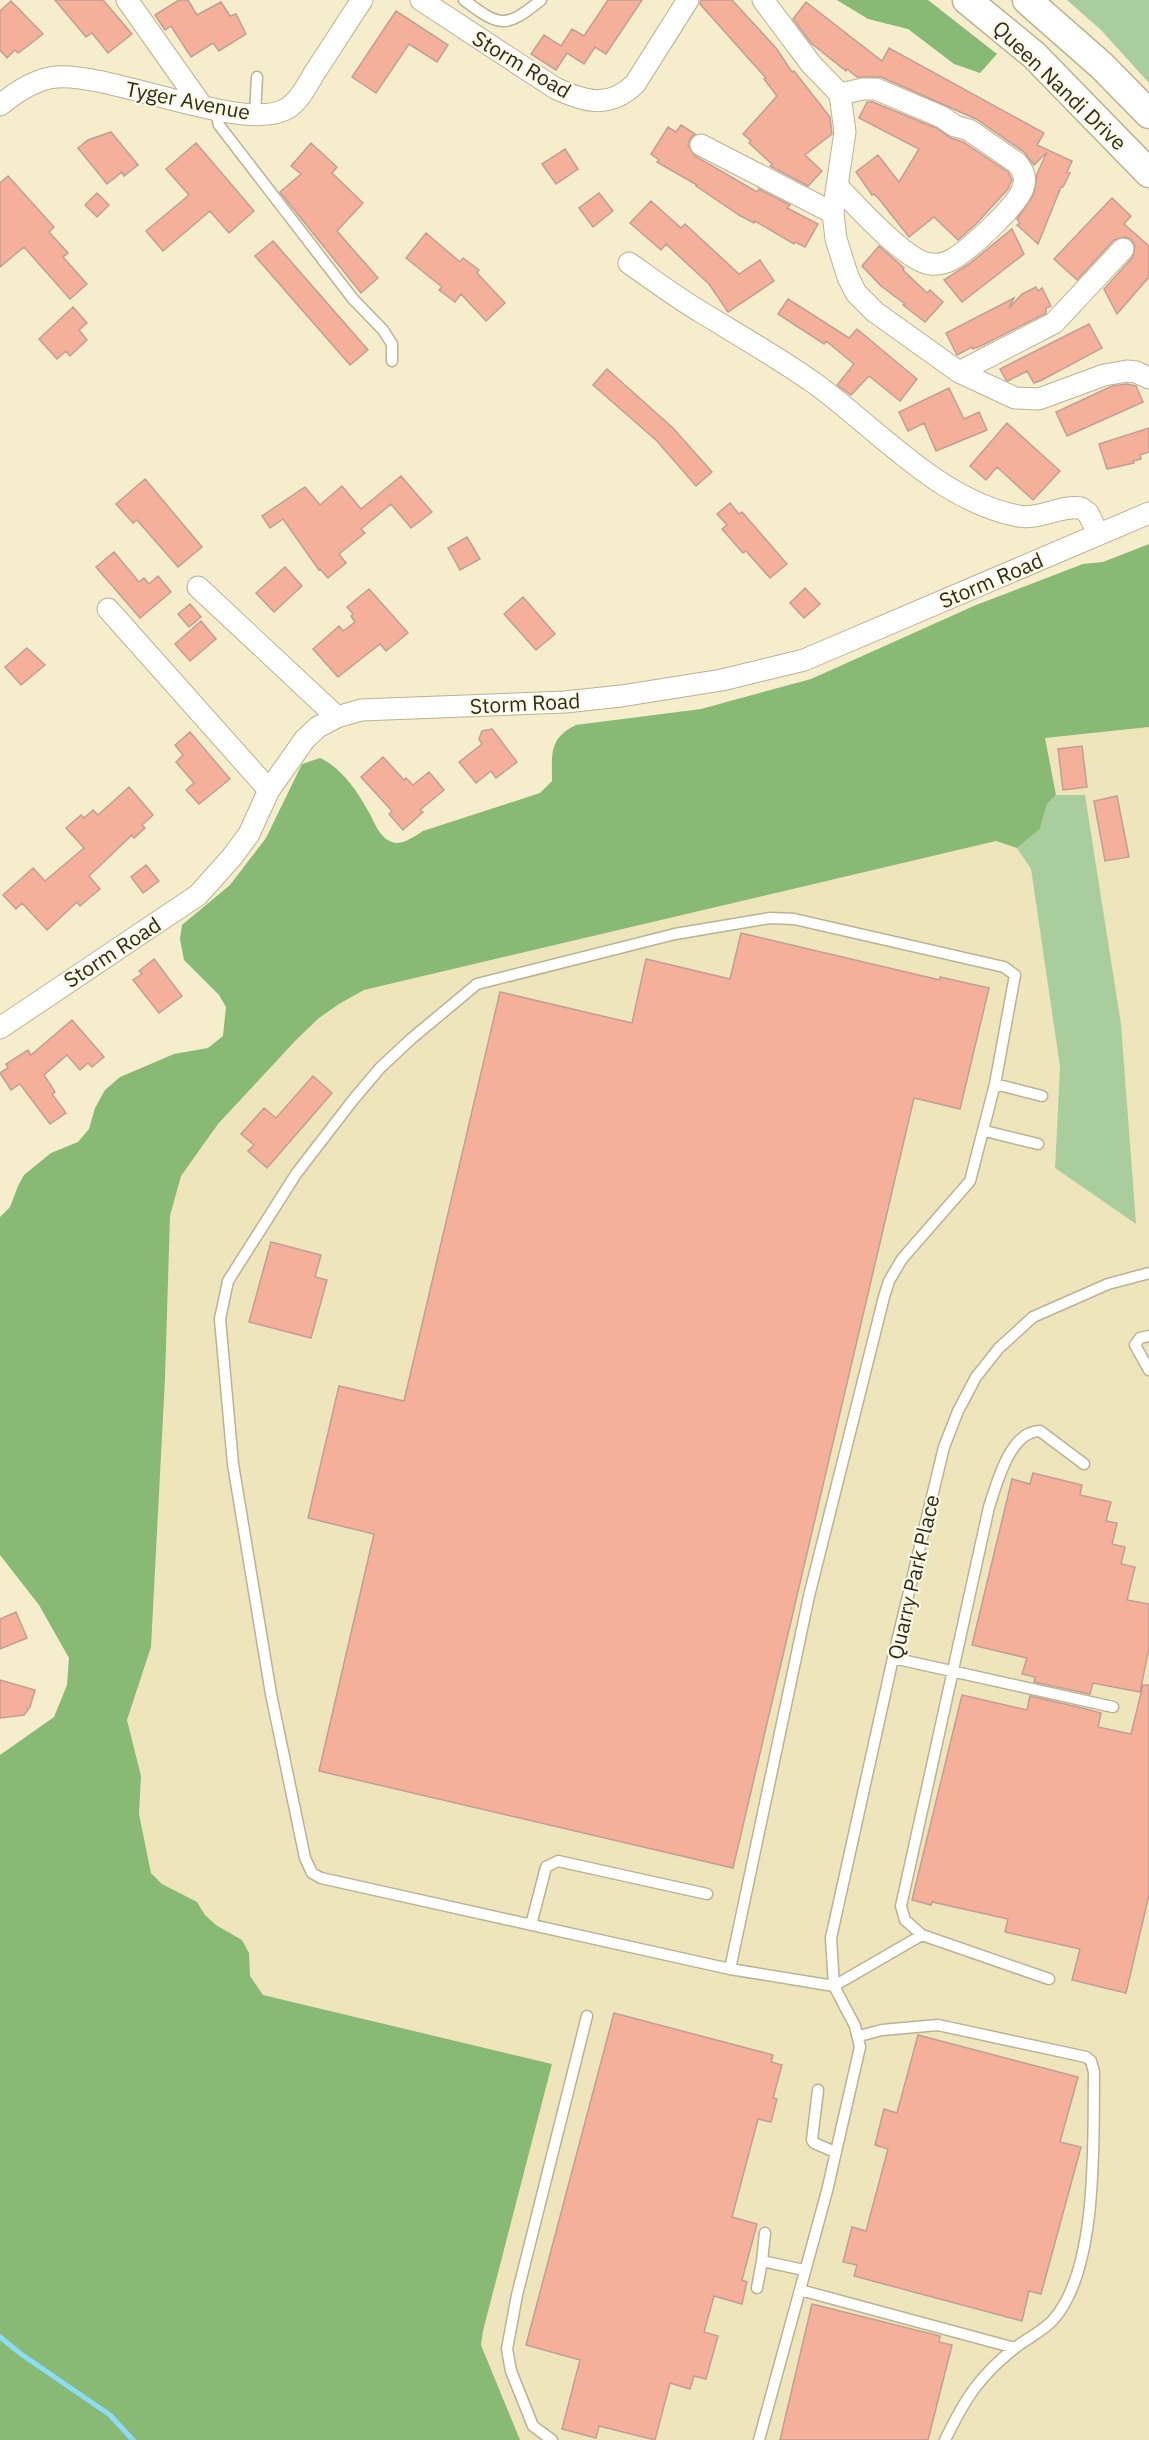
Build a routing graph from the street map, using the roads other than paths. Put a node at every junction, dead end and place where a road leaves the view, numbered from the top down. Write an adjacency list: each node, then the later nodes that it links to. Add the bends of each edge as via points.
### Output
1 (127, 0): 13 (street)
2 (362, 0): 15 (street, Tyger Avenue, via 295,103 276,114)
3 (421, 0): 6 (street, Storm Road, via 555,88 590,101 626,93 635,84)
4 (464, 0): 5 (lane, via 505,22 515,20)
5 (541, 0)
6 (688, 0)
7 (763, 0): 11 (street, via 811,64)
8 (967, 0): 17 (main road, Queen Nandi Drive, via 1034,55)
9 (1027, 0): 14 (main road, Queen Nandi Drive)
10 (257, 77): 15 (lane)
11 (840, 94): 18 (street, via 845,132); 18 (street, via 876,89 969,130 1017,163 1022,168 1024,183 1023,190 987,231 943,264 920,262)
12 (0, 105): 13 (street, Tyger Avenue, via 29,85 57,76 87,79)
13 (209, 107): 15 (street, Tyger Avenue); 22 (lane, via 353,299 383,330 392,344)
14 (1149, 114)
15 (255, 115)
16 (702, 145): 19 (street)
17 (1149, 173)
18 (837, 186): 19 (street)
19 (833, 213): 23 (street, via 836,239 856,293 875,312)
20 (1123, 249): 23 (street, via 1054,323)
21 (629, 263): 26 (street, via 818,387 949,487 1019,516 1035,517 1081,508 1088,513)
22 (392, 361)
23 (959, 372): 24 (street, via 1027,400 1104,375 1136,372)
24 (1149, 378)
25 (1149, 513): 26 (street, Storm Road)
26 (1098, 534): 29 (street, Storm Road, via 804,660 722,680 565,702 361,710)
27 (198, 587): 29 (street)
28 (108, 609): 30 (street)
29 (337, 717): 30 (street, Storm Road, via 305,739)
30 (269, 790): 31 (street, Storm Road, via 249,834 198,896)
31 (0, 1028)
32 (995, 1084): 33 (lane); 34 (lane); 44 (lane, via 1008,1025 1013,973 1004,967 806,921 770,918 675,934 500,976 477,984 380,1068 296,1174 228,1281 220,1319 232,1464 271,1694 308,1866 321,1878)
33 (1042, 1096)
34 (985, 1131): 35 (lane); 46 (lane, via 970,1181 902,1259 884,1297 809,1596)
35 (1038, 1144)
36 (1149, 1273): 40 (lane, Quarry Park Place, via 1108,1284 1033,1317 999,1348 976,1377 944,1447)
37 (1149, 1336): 38 (lane, via 1135,1344)
38 (1149, 1370)
39 (1084, 1464): 41 (lane, via 1040,1431 1029,1432 1010,1454 989,1507)
40 (893, 1658): 41 (lane); 48 (lane, Quarry Park Place, via 835,1914 831,1938)
41 (954, 1672): 42 (lane); 45 (lane, via 902,1899 905,1920)
42 (1113, 1707)
43 (707, 1894): 44 (lane, via 558,1861 546,1867)
44 (531, 1925): 46 (lane)
45 (922, 1935): 47 (lane); 48 (lane)
46 (730, 1969): 48 (lane)
47 (1048, 1979)
48 (834, 1986): 50 (lane)
49 (587, 2016): 59 (lane, via 507,2349 511,2371 533,2426)
50 (859, 2036): 52 (lane, via 860,2047); 58 (lane, via 938,2025 1091,2061 1093,2153 1088,2223 1078,2275 1052,2320)
51 (818, 2090): 52 (lane, via 812,2140)
52 (835, 2152): 55 (lane)
53 (765, 2233): 54 (lane)
54 (762, 2261): 55 (lane); 56 (lane)
55 (804, 2270): 57 (lane)
56 (757, 2288)
57 (800, 2290): 58 (lane); 60 (lane)
58 (1015, 2348): 61 (lane, via 982,2376 964,2401)
59 (552, 2440)
60 (759, 2440)
61 (945, 2440)

